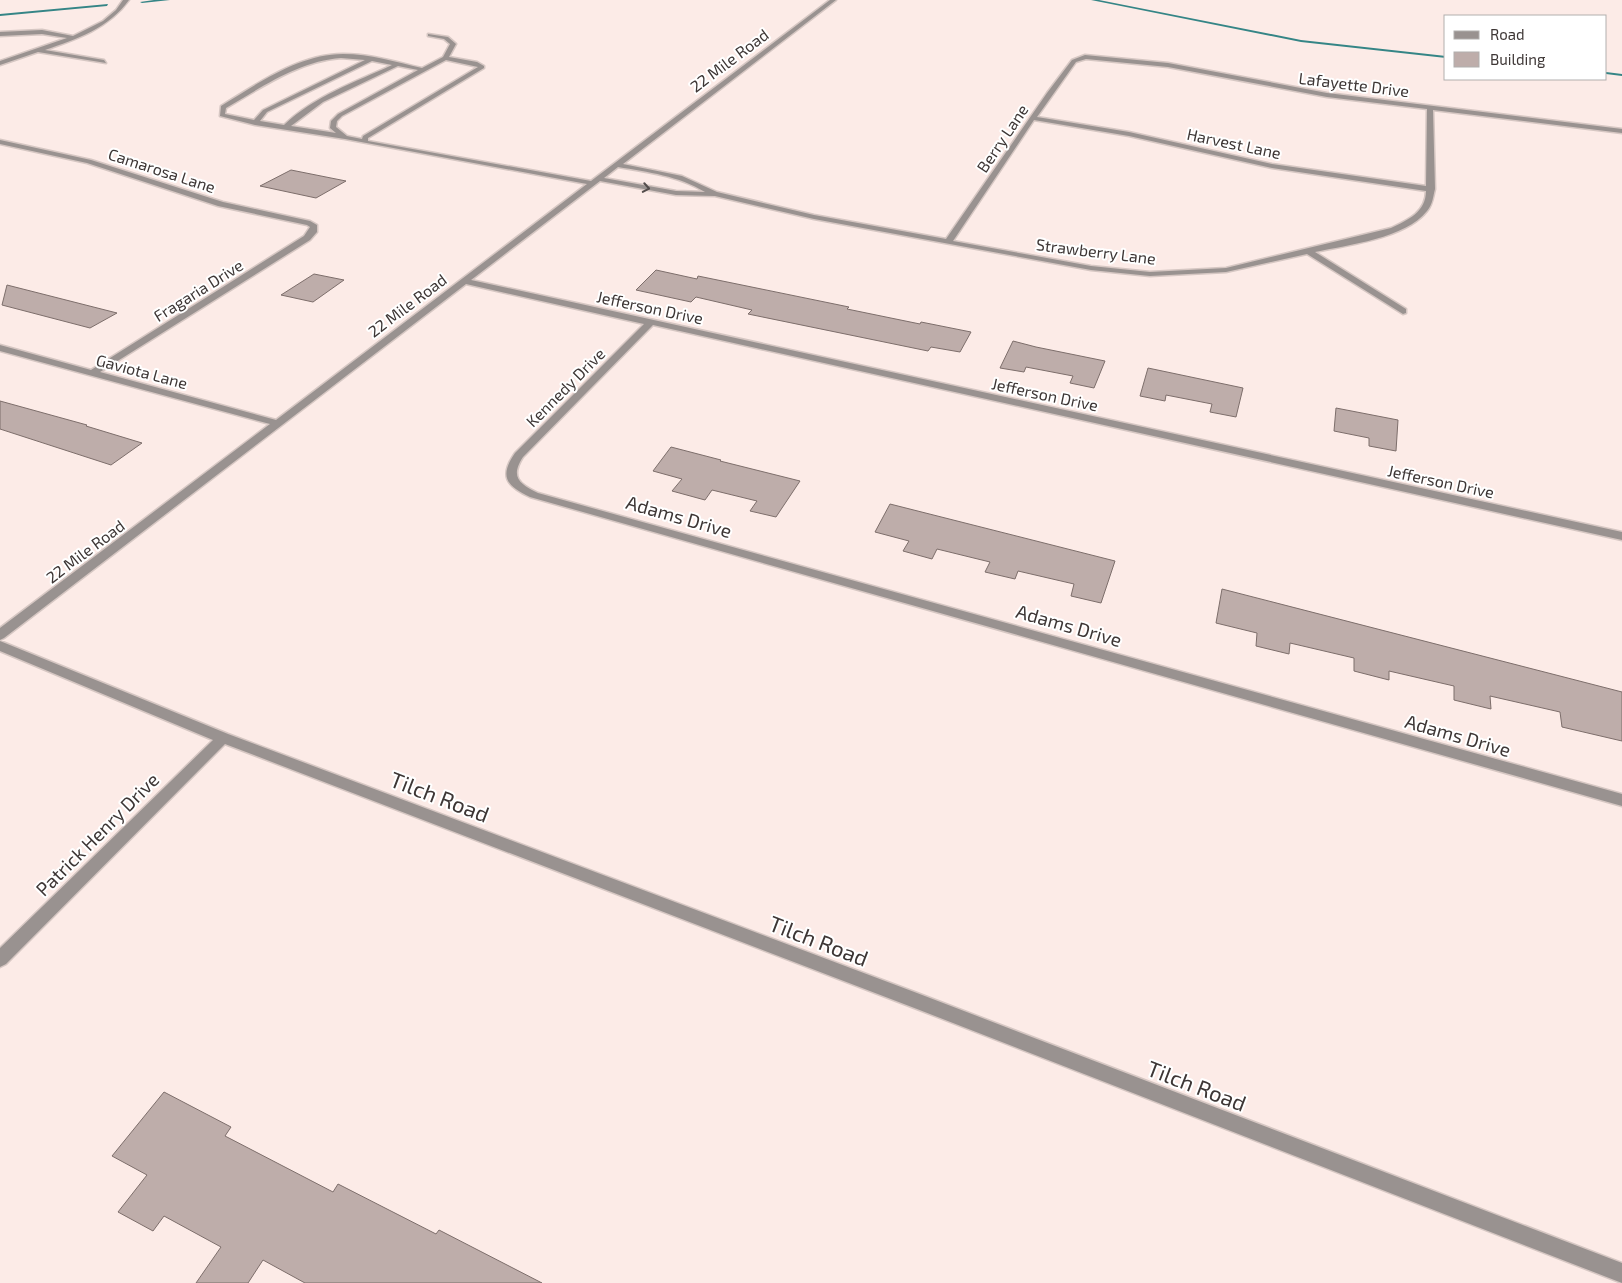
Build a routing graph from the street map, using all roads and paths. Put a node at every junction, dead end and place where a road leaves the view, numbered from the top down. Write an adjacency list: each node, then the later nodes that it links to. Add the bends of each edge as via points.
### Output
1 (126, 0): 5 (street, via 113,17)
2 (833, 0): 22 (street, 22 Mile Road)
3 (0, 34): 5 (street, via 42,32)
4 (430, 35): 8 (street, via 446,38 453,44)
5 (73, 37): 6 (street)
6 (36, 50): 10 (street); 11 (street)
7 (1085, 57): 14 (street, Lafayette Drive, via 1168,66 1327,96); 15 (street, Berry Lane, via 1074,62)
8 (445, 58): 13 (street); 21 (street, via 482,67 365,137)
9 (369, 60): 12 (street); 16 (street, via 265,111); 16 (street, Strawberry Lane, via 330,57 310,63 223,107 222,115)
10 (104, 62)
11 (0, 63)
12 (396, 65): 13 (street); 17 (street, via 306,110 292,118)
13 (424, 70): 19 (street, via 340,115 333,128)
14 (1430, 107): 18 (street, Lafayette Drive); 24 (street, Strawberry Lane)
15 (1032, 118): 24 (street, Harvest Lane, via 1129,134 1272,166); 27 (street, Berry Lane)
16 (255, 123): 17 (street, Strawberry Lane)
17 (284, 128): 19 (street, Strawberry Lane)
18 (1622, 131)
19 (344, 137): 21 (street, Strawberry Lane)
20 (0, 142): 26 (street, Camarosa Lane, via 88,161 212,201 310,223)
21 (365, 142): 23 (street, Strawberry Lane)
22 (616, 165): 23 (street, 22 Mile Road); 25 (street, Strawberry Lane, via 679,176)
23 (595, 181): 25 (street, Strawberry Lane, one-way to 25, via 676,193); 29 (street, 22 Mile Road)
24 (1431, 189): 28 (street, Strawberry Lane, via 1424,209 1404,226)
25 (715, 194): 27 (street, Strawberry Lane)
26 (314, 227): 33 (street, Fragaria Drive, via 307,238)
27 (948, 242): 28 (street, Strawberry Lane, via 1091,268 1150,274 1226,270)
28 (1309, 252): 30 (street)
29 (462, 281): 31 (street, Jefferson Drive); 34 (street, 22 Mile Road)
30 (1403, 311)
31 (650, 323): 35 (street, Kennedy Drive, via 519,455); 36 (street, Jefferson Drive)
32 (0, 348): 33 (street, Gaviota Lane)
33 (93, 374): 34 (street, Gaviota Lane)
34 (276, 423): 37 (street, 22 Mile Road)
35 (511, 477): 40 (street, Adams Drive, via 522,490 534,494)
36 (1622, 536)
37 (0, 635)
38 (0, 646): 39 (street, Tilch Road)
39 (223, 738): 41 (street, Patrick Henry Drive); 42 (street, Tilch Road)
40 (1622, 800)
41 (0, 959)
42 (1622, 1273)

